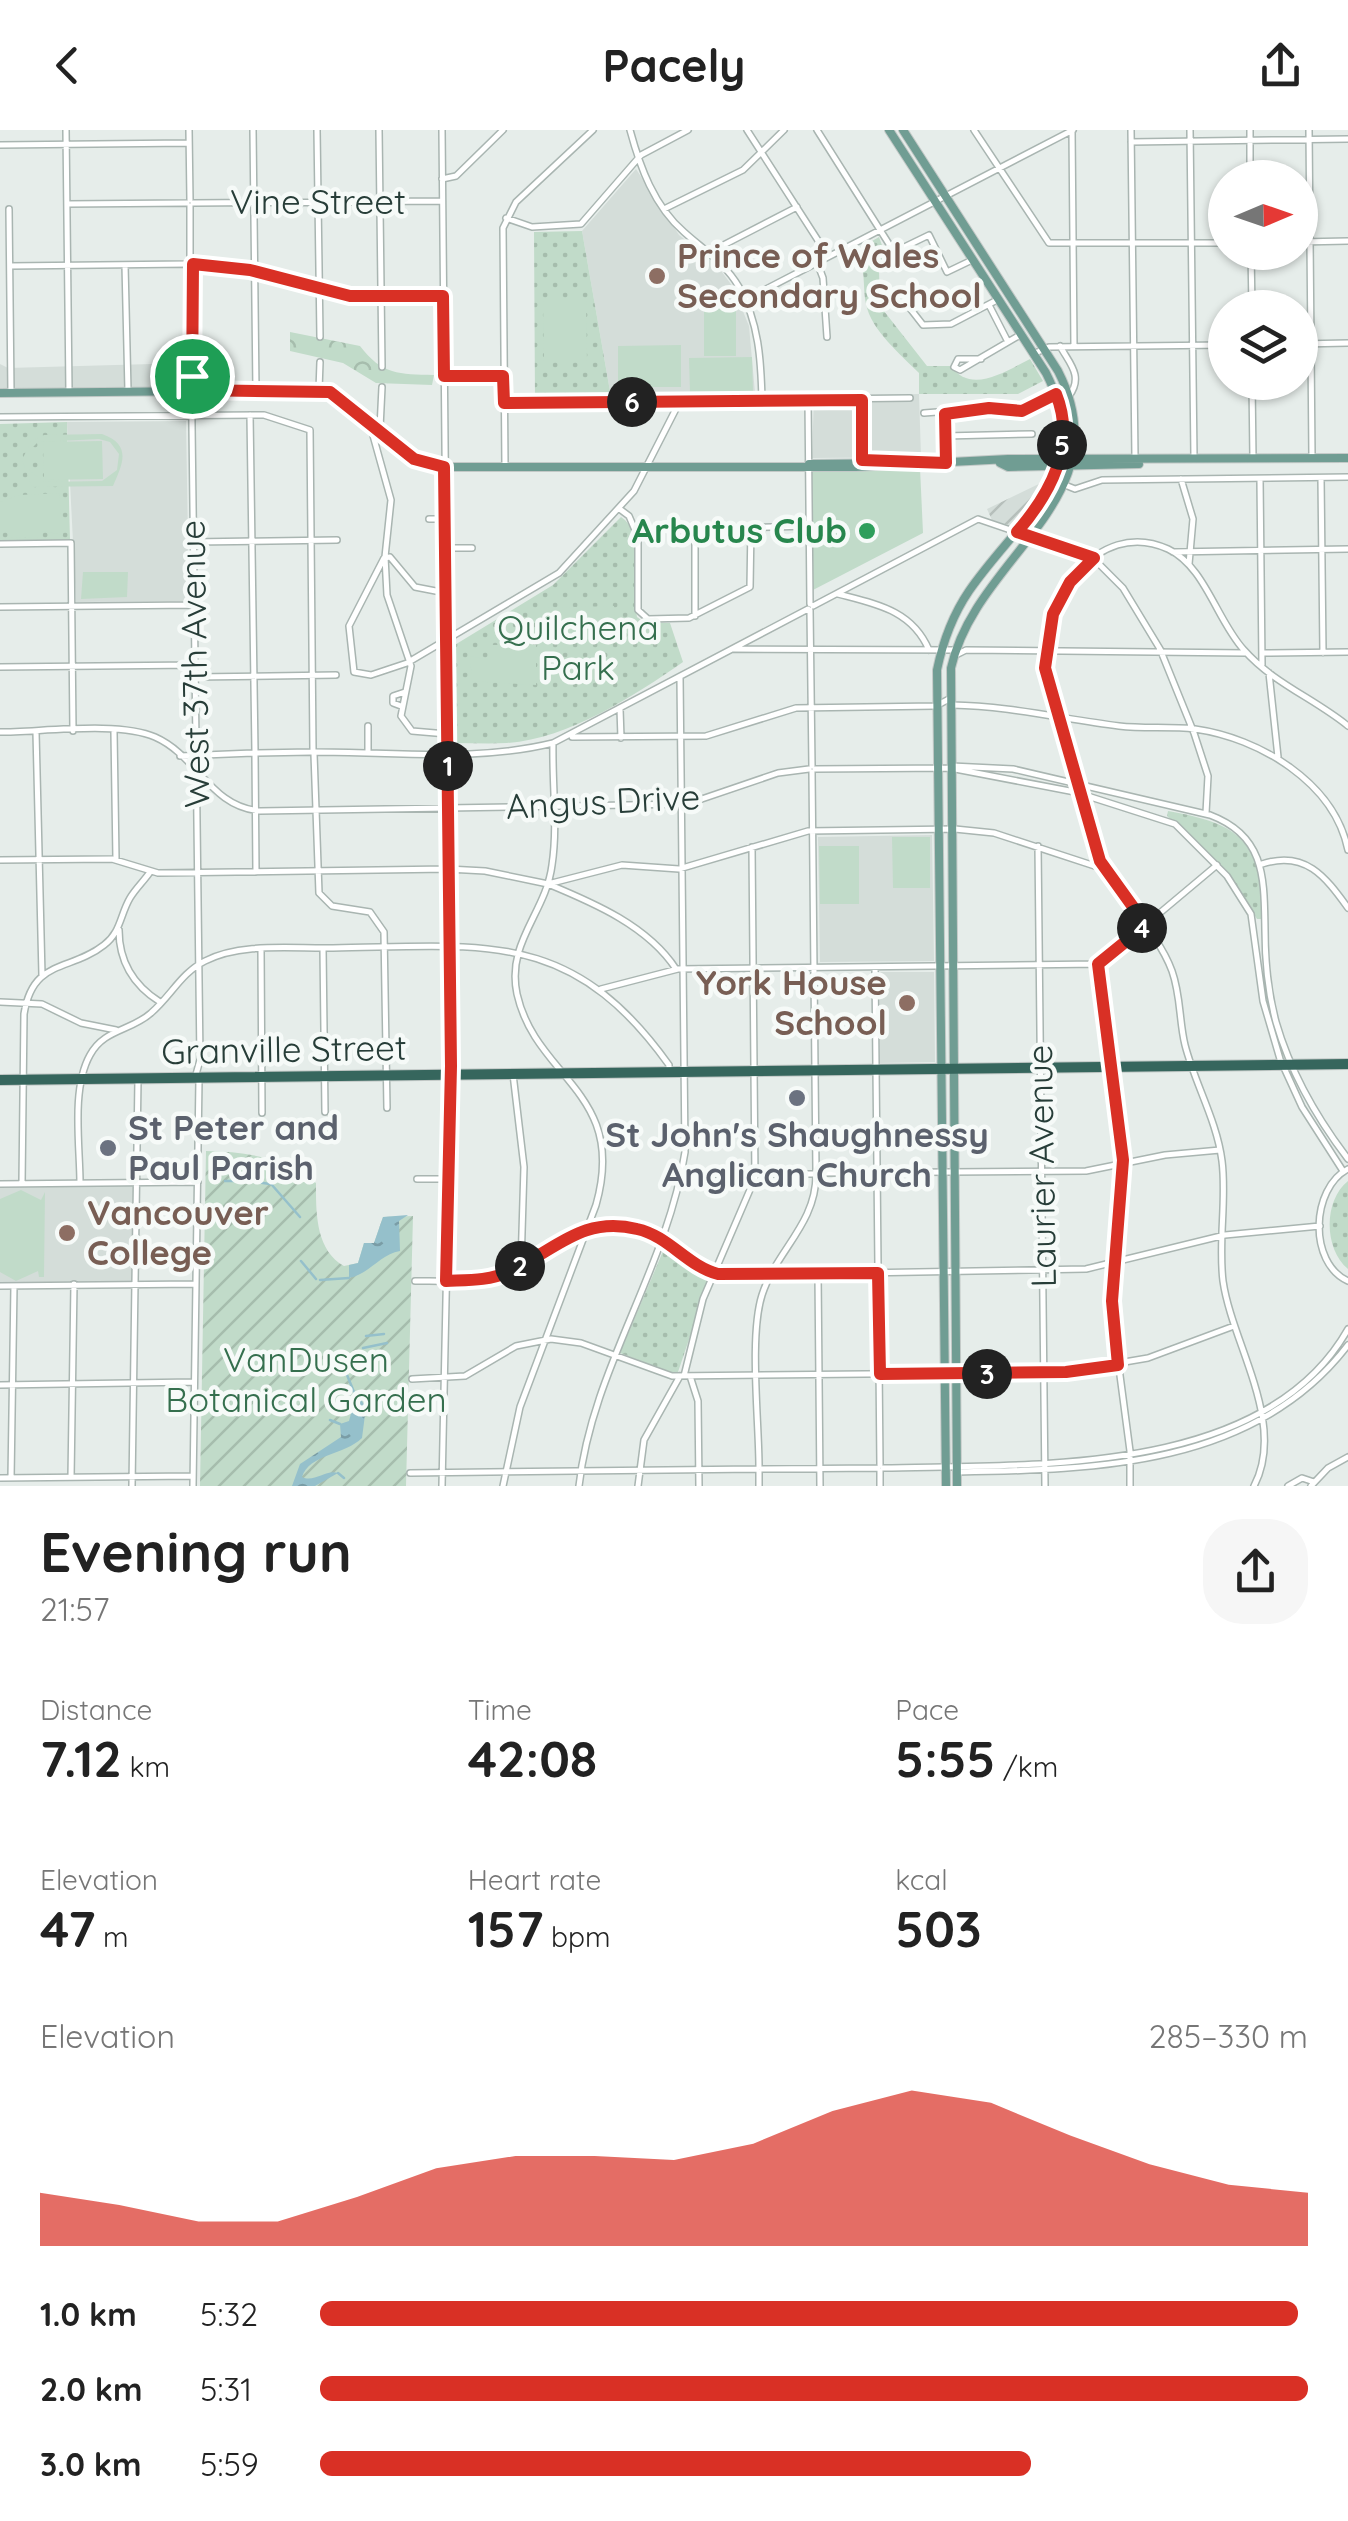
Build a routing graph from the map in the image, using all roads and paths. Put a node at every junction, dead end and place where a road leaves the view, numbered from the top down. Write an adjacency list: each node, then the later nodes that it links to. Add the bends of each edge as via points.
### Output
1 (66, 130): 28 (street)
2 (189, 130): 26 (street, West 37th Avenue)
3 (253, 130): 39 (street)
4 (317, 130): 40 (street)
5 (380, 130): 41 (street)
6 (442, 130): 35 (street)
7 (503, 130): 35 (street, via 456,176)
8 (592, 130): 47 (street)
9 (630, 130): 31 (street)
10 (688, 130): 31 (street)
11 (747, 130): 30 (street)
12 (784, 130): 30 (street)
13 (817, 130): 48 (street)
14 (889, 130): 38 (main road)
15 (903, 130): 36 (main road)
16 (974, 130): 34 (street)
17 (1072, 130): 34 (street); 53 (street)
18 (1130, 130): 27 (street)
19 (1190, 130): 24 (street)
20 (1250, 130): 25 (street)
21 (1309, 130): 22 (street)
22 (1310, 140): 23 (street); 25 (street); 33 (street)
23 (1348, 140)
24 (1190, 141): 25 (street); 27 (street); 51 (street)
25 (1250, 141): 32 (street)
26 (189, 142): 28 (street); 42 (street, West 37th Avenue)
27 (1131, 142): 54 (street)
28 (67, 144): 29 (street); 43 (street)
29 (0, 145)
30 (763, 155): 44 (street); 46 (street)
31 (638, 159): 46 (street); 47 (street, via 581,224 532,227)
32 (1250, 160)
33 (1310, 160)
34 (999, 168): 36 (street); 53 (street, via 1044,238)
35 (442, 179): 37 (street)
36 (946, 196): 38 (street); 87 (main road)
37 (442, 201): 41 (street, Vine Street); 70 (street)
38 (935, 201): 48 (street); 58 (main road)
39 (254, 202): 40 (street, Vine Street); 42 (street, Vine Street); 65 (street)
40 (318, 202): 41 (street, Vine Street); 68 (street)
41 (380, 202): 69 (street)
42 (190, 203): 43 (street, Vine Street); 61 (street, West 37th Avenue)
43 (67, 204): 62 (street)
44 (796, 207): 55 (street); 57 (street)
45 (9, 209): 64 (street)
46 (664, 209): 55 (street)
47 (506, 218): 93 (street)
48 (881, 229): 56 (street); 57 (street)
49 (1318, 242): 50 (street)
50 (1348, 242)
51 (1192, 243): 52 (street); 54 (street); 82 (street)
52 (1208, 243)
53 (1072, 244): 54 (street); 85 (street)
54 (1132, 244): 86 (street)
55 (710, 252): 73 (street)
56 (894, 252): 59 (street); 66 (street, via 929,235)
57 (828, 256): 60 (street)
58 (972, 260): 66 (street); 74 (main road)
59 (900, 261)
60 (817, 262): 73 (street); 78 (street)
61 (190, 264): 63 (street); 65 (street); 95 (street, West 37th Avenue)
62 (68, 265): 63 (street); 64 (street); 99 (street)
63 (126, 265): 98 (street)
64 (10, 266): 71 (street)
65 (255, 271): 68 (street); 96 (street)
66 (947, 272): 67 (street)
67 (936, 278)
68 (319, 288): 69 (street); 77 (street)
69 (382, 296): 70 (street); 91 (street)
70 (443, 296): 92 (street)
71 (10, 298): 72 (street); 101 (street)
72 (0, 299)
73 (745, 300): 105 (street, via 760,346)
74 (993, 302): 75 (street, via 946,325 923,325); 76 (main road); 79 (street)
75 (909, 307)
76 (1020, 335): 79 (street); 88 (main road)
77 (320, 338)
78 (827, 338)
79 (1008, 342): 89 (street)
80 (1348, 343): 81 (street)
81 (1318, 344)
82 (1192, 345): 83 (street); 86 (street); 122 (street)
83 (1208, 345)
84 (1060, 346): 85 (street); 87 (street); 103 (street, via 1074,365)
85 (1074, 346): 86 (street)
86 (1133, 346): 124 (street)
87 (1044, 348): 88 (street); 103 (main road)
88 (1034, 354): 102 (main road)
89 (981, 359): 89 (street, via 955,360 954,366 960,370)
90 (320, 362): 97 (street)
91 (382, 368)
92 (444, 376): 93 (street); 132 (street)
93 (503, 376): 111 (street)
94 (382, 387): 117 (street)
95 (192, 390): 96 (main road); 98 (main road); 115 (street, West 37th Avenue)
96 (256, 390): 97 (main road)
97 (319, 390): 117 (main road, via 339,396)
98 (128, 391): 99 (main road)
99 (70, 392): 101 (main road)
100 (0, 393): 101 (main road)
101 (11, 393)
102 (1056, 394): 114 (street, via 1022,411); 127 (main road, via 1063,426)
103 (1069, 396): 128 (main road)
104 (910, 398): 107 (street)
105 (762, 400): 106 (street); 110 (street)
106 (808, 400): 107 (street); 129 (street)
107 (862, 400): 125 (street)
108 (1252, 400): 123 (street)
109 (1312, 400): 120 (street)
110 (680, 401): 111 (street); 130 (street)
111 (504, 403): 131 (street)
112 (924, 413): 114 (street)
113 (250, 414): 115 (street); 146 (street, via 280,416 310,430); 148 (street)
114 (945, 414): 119 (street)
115 (192, 415): 116 (street); 147 (street, West 37th Avenue)
116 (0, 417)
117 (376, 432): 132 (main road, via 414,459); 157 (street, via 392,500)
118 (1032, 434): 119 (street)
119 (945, 436): 126 (street)
120 (1312, 458): 121 (main road); 123 (main road)
121 (1348, 458)
122 (1194, 460): 123 (main road); 124 (main road)
123 (1253, 460)
124 (1135, 461): 128 (main road)
125 (862, 463): 126 (main road); 129 (main road)
126 (946, 463): 127 (main road)
127 (1059, 463): 128 (main road); 143 (main road, via 1043,500)
128 (1072, 463): 137 (main road)
129 (809, 464): 130 (main road); 142 (street)
130 (649, 465): 131 (main road); 138 (street)
131 (505, 466): 132 (main road)
132 (444, 467): 139 (street)
133 (1260, 478): 134 (street); 136 (street); 154 (street)
134 (1321, 478): 135 (street); 155 (street)
135 (1348, 478)
136 (1181, 480): 137 (street); 153 (street, via 1192,510)
137 (1065, 486): 144 (main road)
138 (620, 509): 166 (street, via 636,530 643,618); 167 (street, via 548,581)
139 (445, 519): 140 (street); 150 (street)
140 (428, 520)
141 (751, 526): 142 (street); 166 (street, via 750,586); 166 (street, via 695,529)
142 (809, 526): 164 (street)
143 (1017, 532): 144 (street); 161 (street, via 974,520); 170 (main road, via 962,601)
144 (1031, 536): 158 (street); 172 (main road, via 982,595)
145 (337, 540): 146 (street)
146 (311, 541): 148 (street); 186 (street)
147 (193, 542): 148 (street); 163 (street, West 37th Avenue)
148 (252, 542): 185 (street)
149 (0, 544): 162 (street, via 71,544)
150 (445, 548): 151 (street); 160 (street)
151 (472, 548)
152 (1348, 549): 155 (street)
153 (1194, 550): 154 (street); 156 (street); 159 (street)
154 (1261, 550): 155 (street); 177 (street)
155 (1322, 550): 174 (street)
156 (1173, 552): 158 (street, via 1128,543); 159 (street)
157 (385, 557): 160 (street, via 414,587); 179 (street, via 390,613); 179 (street, via 349,626 352,668 371,675)
158 (1094, 558): 173 (street, via 1063,593); 178 (street, via 1132,600)
159 (1189, 566): 176 (street)
160 (446, 593): 167 (street)
161 (838, 593): 164 (street); 169 (street, via 892,610)
162 (72, 606): 163 (street); 165 (street); 181 (street)
163 (194, 606): 180 (street, West 37th Avenue)
164 (810, 607): 168 (street); 171 (street)
165 (0, 608)
166 (694, 616)
167 (446, 640): 179 (street); 202 (street)
168 (733, 649): 171 (street); 189 (street)
169 (929, 650): 170 (street); 171 (street)
170 (942, 650): 172 (street); 191 (main road)
171 (811, 651): 192 (street)
172 (958, 652): 173 (street); 190 (main road)
173 (1045, 652): 178 (street); 194 (street)
174 (1323, 652): 175 (street); 177 (street)
175 (1348, 652)
176 (1246, 653): 178 (street); 182 (street)
177 (1263, 653): 182 (street)
178 (1162, 654): 197 (street)
179 (410, 661): 202 (street, via 405,692 393,696 394,703 408,728)
180 (195, 665): 181 (street); 188 (street, West 37th Avenue)
181 (72, 666): 183 (street); 201 (street)
182 (1261, 666): 184 (street)
183 (0, 667)
184 (1269, 672): 196 (street); 213 (street)
185 (254, 676): 186 (street); 188 (street); 209 (street)
186 (313, 676): 187 (street); 208 (street)
187 (336, 676)
188 (195, 677): 210 (street, West 37th Avenue)
189 (680, 677): 193 (street); 205 (street)
190 (949, 702): 191 (street); 194 (street); 215 (main road)
191 (936, 706): 192 (street); 214 (main road)
192 (811, 707): 205 (street); 216 (street)
193 (620, 709): 203 (street); 204 (street)
194 (1056, 715): 197 (street); 218 (street)
195 (368, 726): 207 (street)
196 (1348, 726)
197 (1192, 729): 213 (street, via 1231,736); 226 (street, via 1208,776)
198 (114, 731): 201 (street, Angus Drive); 212 (street, Angus Drive, via 154,736); 234 (street)
199 (0, 732): 200 (street, Angus Drive)
200 (36, 732): 201 (street, Angus Drive); 236 (street)
201 (73, 732)
202 (447, 734): 211 (street)
203 (570, 736): 204 (street); 206 (street)
204 (621, 738): 205 (street)
205 (681, 738): 220 (street)
206 (552, 743): 211 (street); 221 (street)
207 (368, 751): 208 (street); 211 (street)
208 (314, 752): 209 (street); 225 (street)
209 (255, 753): 210 (street); 224 (street)
210 (196, 754): 212 (street); 217 (street, West 37th Avenue)
211 (448, 754): 223 (street)
212 (180, 756): 217 (street, Angus Drive)
213 (1278, 757): 232 (street, via 1323,801)
214 (937, 768): 215 (street, Angus Drive); 216 (street, Angus Drive); 230 (main road)
215 (950, 768): 218 (street, Angus Drive, via 994,766); 219 (street, Angus Drive); 228 (main road)
216 (812, 769): 220 (street, Angus Drive); 229 (street)
217 (196, 773): 224 (street, Angus Drive, via 226,802); 244 (street, West 37th Avenue)
218 (1077, 786): 219 (street); 222 (street, Angus Drive)
219 (1079, 794): 227 (street, Angus Drive); 240 (street)
220 (682, 804): 221 (street, Angus Drive); 239 (street)
221 (553, 806): 223 (street, Angus Drive); 246 (street)
222 (1165, 807): 226 (street, Angus Drive); 227 (street)
223 (448, 808): 225 (street, Angus Drive); 241 (street)
224 (256, 811): 225 (street, Angus Drive); 245 (street)
225 (314, 811): 242 (street)
226 (1206, 814): 237 (street, Angus Drive, via 1239,830)
227 (1162, 816): 238 (street, Angus Drive)
228 (951, 829): 230 (street); 231 (street); 261 (main road)
229 (812, 830): 230 (street); 233 (street); 262 (street)
230 (937, 830): 260 (main road)
231 (1038, 846): 240 (street); 257 (street, Laurier Avenue)
232 (1348, 846)
233 (752, 847): 239 (street); 265 (street)
234 (116, 859): 236 (street); 243 (street)
235 (0, 860): 236 (street)
236 (38, 860): 267 (street)
237 (1262, 864): 247 (street, via 1307,863); 250 (street, Angus Drive)
238 (1217, 865): 248 (street); 249 (street, Angus Drive)
239 (683, 868): 246 (street, via 622,865); 264 (street)
240 (1104, 869): 248 (street)
241 (448, 870): 242 (street); 246 (street); 252 (street)
242 (315, 871): 245 (street); 253 (street, via 319,893 332,906 376,917)
243 (150, 872): 244 (street); 251 (street, via 129,900)
244 (197, 872): 245 (street); 259 (street, West 37th Avenue)
245 (256, 872)
246 (548, 884): 256 (street); 266 (street, via 619,918)
247 (1348, 908)
248 (1146, 925): 258 (street); 275 (street, via 1176,982)
249 (1256, 925): 250 (street); 274 (street, Angus Drive, via 1263,1002)
250 (1264, 925): 274 (street, Angus Drive, via 1271,999)
251 (119, 930): 267 (street, via 103,946); 271 (street, via 130,975)
252 (450, 946): 253 (street); 256 (street); 286 (street)
253 (386, 947): 254 (street); 287 (street)
254 (323, 948): 255 (street); 288 (street)
255 (261, 949): 259 (street); 290 (street)
256 (517, 951): 268 (street); 285 (street, via 516,986 525,1017)
257 (1040, 964): 258 (street); 261 (street); 278 (street, Laurier Avenue)
258 (1098, 964): 276 (street)
259 (198, 966): 271 (street); 289 (street, West 37th Avenue)
260 (940, 966): 261 (street); 263 (street); 277 (main road)
261 (952, 966): 277 (main road)
262 (814, 967): 263 (street); 265 (street); 279 (street)
263 (875, 967): 280 (street)
264 (684, 968): 265 (street); 266 (street); 283 (street)
265 (754, 968): 281 (street)
266 (676, 969): 268 (street)
267 (42, 975): 269 (street)
268 (601, 989): 282 (street, via 644,1030)
269 (26, 1001): 270 (street); 272 (street); 294 (street)
270 (0, 1002)
271 (161, 1002): 272 (street)
272 (116, 1030): 291 (street, via 93,1050)
273 (1348, 1064): 274 (highway, Granville Street)
274 (1287, 1065): 275 (highway, Granville Street); 299 (street, Angus Drive); 301 (street, Angus Drive, via 1302,1107)
275 (1192, 1066): 276 (highway, Granville Street); 298 (street)
276 (1112, 1067): 278 (highway, Granville Street); 300 (street)
277 (947, 1068): 278 (highway, Granville Street); 280 (highway, Granville Street); 303 (main road); 304 (main road)
278 (1040, 1068): 302 (street, Laurier Avenue)
279 (815, 1070): 280 (highway, Granville Street); 281 (highway, Granville Street); 305 (street)
280 (876, 1070): 306 (street)
281 (755, 1071): 283 (highway, Granville Street); 308 (street)
282 (669, 1072): 283 (highway, Granville Street); 285 (highway, Granville Street)
283 (684, 1072): 307 (street)
284 (512, 1074): 285 (highway, Granville Street); 286 (highway, Granville Street); 321 (street, via 524,1166)
285 (567, 1074): 317 (street, via 586,1100 601,1141 601,1186)
286 (451, 1075): 287 (highway, Granville Street); 310 (street)
287 (387, 1076): 288 (highway, Granville Street); 295 (street)
288 (324, 1077): 290 (highway, Granville Street); 296 (street)
289 (200, 1078): 290 (highway, Granville Street); 292 (highway, Granville Street); 311 (street, West 37th Avenue)
290 (262, 1078): 297 (street)
291 (83, 1079): 292 (highway, Granville Street); 294 (highway, Granville Street); 312 (street)
292 (138, 1079): 313 (street)
293 (0, 1080): 294 (highway, Granville Street)
294 (24, 1080): 315 (street)
295 (387, 1108)
296 (325, 1112)
297 (262, 1113)
298 (1220, 1150): 300 (street); 318 (street)
299 (1348, 1159)
300 (1123, 1165): 302 (street); 320 (street)
301 (1346, 1170): 316 (street, via 1329,1186)
302 (1041, 1171): 304 (street); 324 (street, Laurier Avenue)
303 (943, 1172): 304 (street); 306 (street); 323 (main road)
304 (953, 1172): 323 (main road)
305 (816, 1173): 306 (street); 308 (street); 326 (street, via 806,1220)
306 (877, 1173): 325 (street)
307 (682, 1174): 308 (street); 319 (street)
308 (756, 1174): 322 (street)
309 (417, 1179): 310 (street)
310 (449, 1179): 330 (street)
311 (198, 1182): 313 (street); 333 (street, West 37th Avenue)
312 (80, 1183): 313 (street); 315 (street)
313 (136, 1183): 332 (street)
314 (0, 1184): 315 (street)
315 (22, 1184)
316 (1320, 1226): 318 (street); 328 (street, via 1327,1259)
317 (587, 1228): 319 (street, via 625,1227); 321 (street); 338 (street)
318 (1220, 1236): 320 (street); 336 (street)
319 (662, 1239): 322 (street); 340 (street)
320 (1114, 1264): 324 (street); 341 (street)
321 (521, 1266): 330 (street)
322 (714, 1272): 326 (street); 346 (street)
323 (949, 1272): 324 (street); 325 (street); 344 (main road)
324 (1043, 1272): 342 (street, Laurier Avenue)
325 (878, 1273): 327 (street); 343 (street)
326 (770, 1274): 327 (street); 347 (street, via 758,1317)
327 (818, 1274): 345 (street)
328 (1348, 1280)
329 (415, 1281): 330 (street)
330 (446, 1281): 349 (street)
331 (74, 1284): 332 (street); 335 (street); 353 (street)
332 (135, 1284): 333 (street); 351 (street)
333 (196, 1284): 350 (street, West 37th Avenue)
334 (0, 1286): 335 (street)
335 (14, 1286): 352 (street)
336 (1234, 1326): 341 (street); 355 (street)
337 (1348, 1330): 355 (street, via 1316,1370)
338 (546, 1340): 340 (street, via 574,1341); 349 (street, via 516,1346 465,1376); 368 (street)
339 (1348, 1345): 356 (street, via 1298,1396)
340 (616, 1356): 346 (street); 366 (street)
341 (1118, 1365): 342 (street); 358 (street)
342 (1044, 1373): 344 (street); 359 (street, Laurier Avenue)
343 (880, 1374): 344 (street); 345 (street); 362 (street)
344 (950, 1374): 360 (main road); 363 (main road)
345 (818, 1375): 347 (street); 361 (street)
346 (685, 1376): 347 (street); 365 (street, via 698,1402); 367 (street, via 649,1430)
347 (758, 1376): 364 (street)
348 (412, 1379): 349 (street)
349 (444, 1379): 369 (street)
350 (194, 1382): 351 (street); 372 (street, West 37th Avenue)
351 (133, 1383): 353 (street); 371 (street)
352 (12, 1384): 353 (street); 354 (street); 375 (street)
353 (72, 1384): 373 (street)
354 (0, 1385)
355 (1260, 1411): 356 (street); 358 (street)
356 (1261, 1419): 358 (street, via 1189,1449); 391 (street, via 1263,1462)
357 (1348, 1457): 376 (street)
358 (1131, 1459): 359 (street); 390 (street)
359 (1044, 1466): 363 (street); 389 (street, Laurier Avenue)
360 (946, 1467): 362 (street); 363 (street); 387 (main road)
361 (820, 1468): 362 (street); 364 (street); 385 (street)
362 (880, 1468): 386 (street)
363 (956, 1468): 388 (main road)
364 (759, 1469): 365 (street); 384 (street)
365 (699, 1470): 367 (street); 383 (street)
366 (580, 1471): 367 (street); 368 (street); 381 (street)
367 (638, 1471): 382 (street)
368 (504, 1472): 369 (street); 380 (street)
369 (442, 1473): 370 (street); 379 (street)
370 (410, 1474)
371 (132, 1476): 372 (street); 373 (street); 377 (street)
372 (193, 1476): 378 (street, West 37th Avenue)
373 (71, 1477): 375 (street)
374 (0, 1478): 375 (street)
375 (11, 1478)
376 (1312, 1484): 392 (street, via 1302,1478)
377 (132, 1486)
378 (192, 1486)
379 (442, 1486)
380 (502, 1486)
381 (579, 1486)
382 (638, 1486)
383 (699, 1486)
384 (759, 1486)
385 (820, 1486)
386 (880, 1486)
387 (946, 1486)
388 (956, 1486)
389 (1045, 1486)
390 (1130, 1486)
391 (1254, 1486)
392 (1288, 1486)

